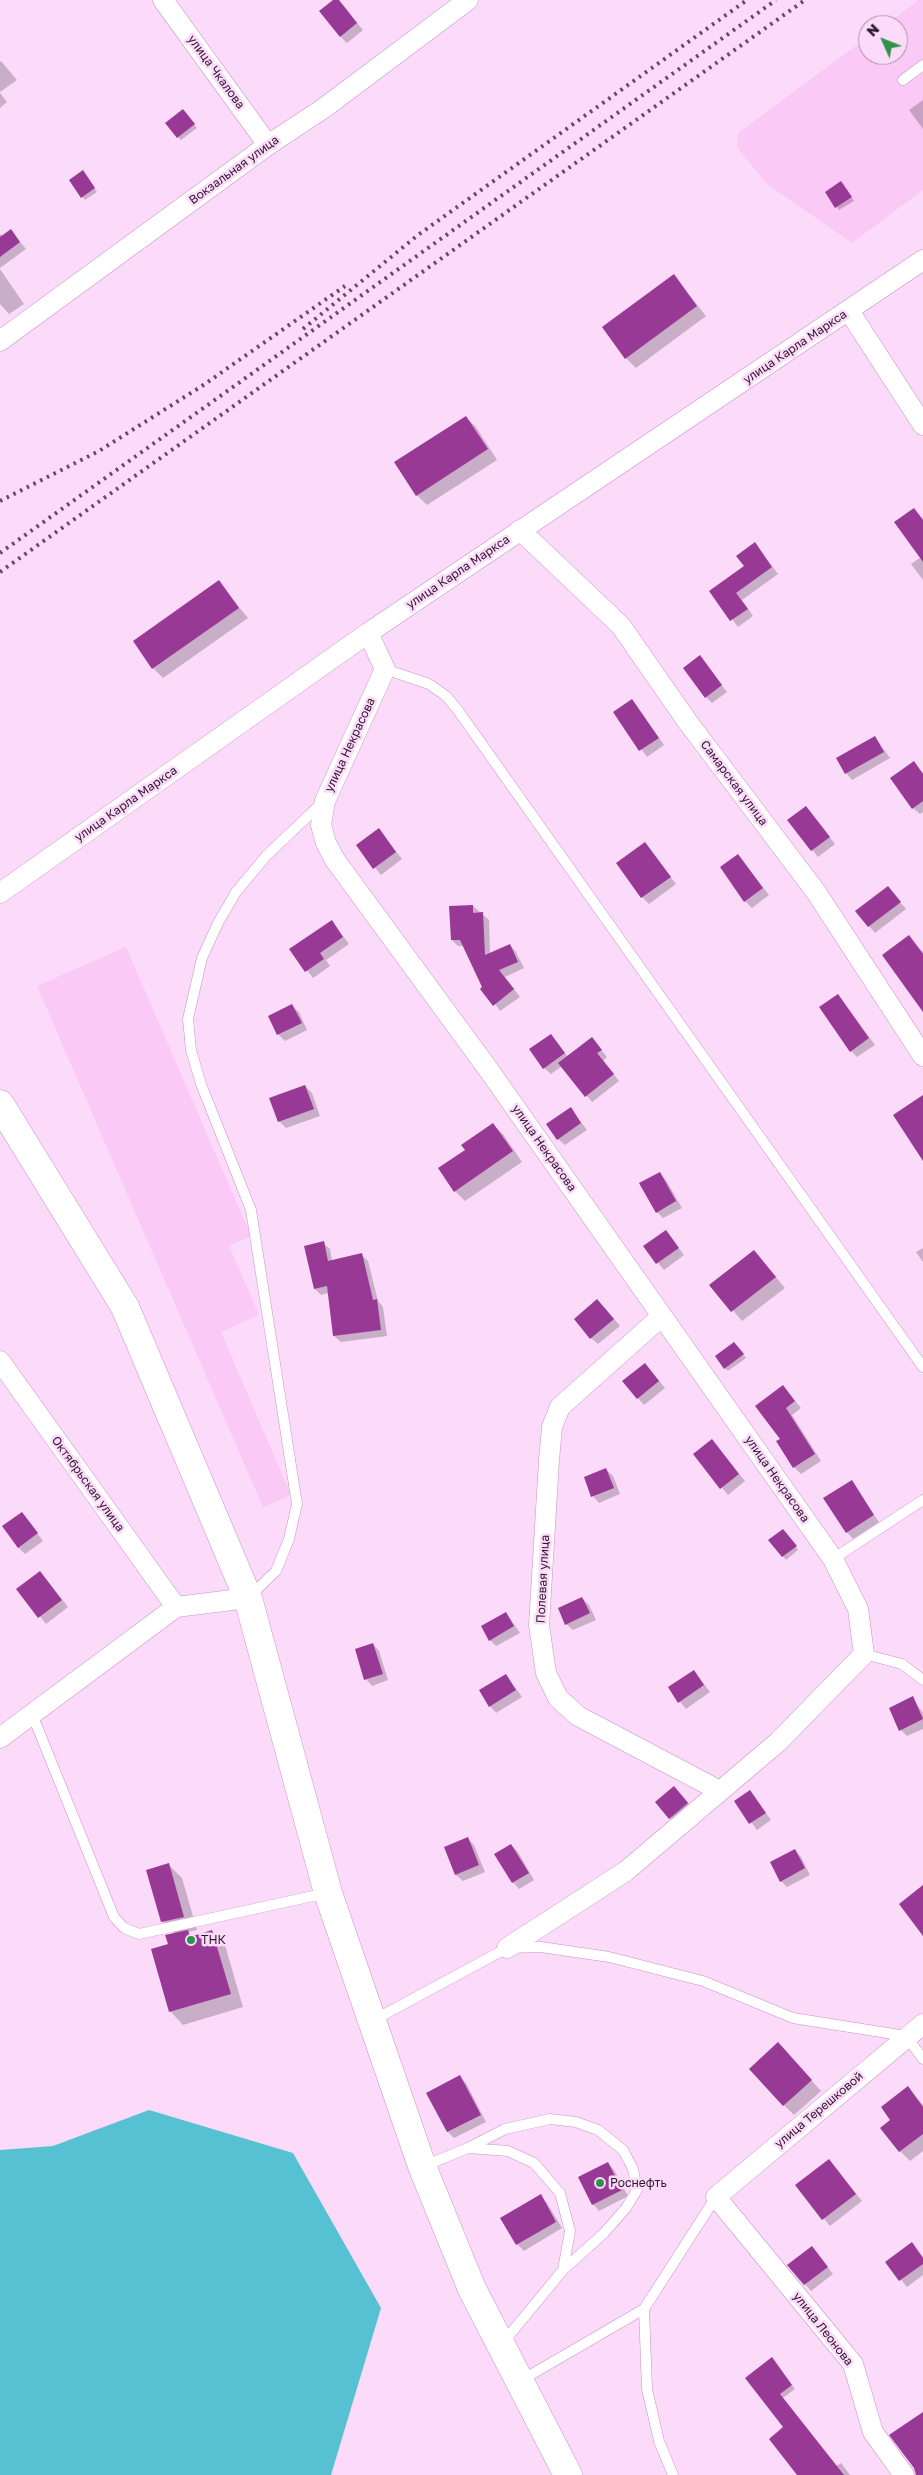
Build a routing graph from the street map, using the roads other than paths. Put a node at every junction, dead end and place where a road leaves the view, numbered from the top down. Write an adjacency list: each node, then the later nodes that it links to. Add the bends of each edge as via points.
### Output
1 (164, 0): 5 (street, улица Чкалова)
2 (468, 0): 5 (street, Вокзальная улица, via 324,108)
3 (923, 65): 4 (lane)
4 (903, 80)
5 (268, 145): 8 (street, Вокзальная улица)
6 (923, 260): 7 (street, улица Карла Маркса)
7 (849, 311): 9 (street); 10 (street, улица Карла Маркса)
8 (0, 341)
9 (923, 425)
10 (520, 530): 11 (street, улица Карла Маркса); 15 (street, Самарская улица, via 621,626 687,721 816,892)
11 (368, 633): 12 (street); 14 (street, улица Карла Маркса)
12 (385, 668): 13 (street, улица Некрасова); 19 (lane, via 429,684 457,709)
13 (325, 801): 17 (street, улица Некрасова, via 321,825 335,860 494,1077); 22 (lane, via 267,855 236,892 202,958 188,1019 191,1050 201,1084 251,1210 297,1504 289,1539 276,1571)
14 (0, 893)
15 (923, 1056)
16 (0, 1104): 22 (street, via 124,1307)
17 (662, 1316): 21 (street, улица Некрасова); 28 (street, Полевая улица, via 560,1407 552,1427 539,1625 546,1673 558,1698 578,1716)
18 (0, 1361): 23 (street, Октябрьская улица)
19 (923, 1367)
20 (923, 1500): 21 (lane)
21 (833, 1559): 24 (street, улица Некрасова, via 858,1609)
22 (248, 1598): 23 (street); 29 (street)
23 (176, 1607): 26 (street)
24 (864, 1654): 25 (lane, via 902,1664); 28 (street, via 778,1742)
25 (923, 1680)
26 (32, 1714): 27 (street); 29 (lane, via 114,1917 124,1928 139,1934)
27 (0, 1738)
28 (720, 1791): 30 (street, via 626,1871)
29 (328, 1893): 31 (street)
30 (507, 1948): 31 (lane); 33 (lane, via 540,1947 609,1957 703,1981 793,2018)
31 (372, 2021): 36 (street)
32 (923, 2024): 33 (street, улица Терешковой)
33 (906, 2036): 34 (lane); 37 (street, улица Терешковой)
34 (923, 2059)
35 (468, 2148): 36 (lane); 38 (lane, via 508,2151 525,2159 534,2164 560,2193 570,2232); 38 (lane, via 505,2128 550,2119 576,2122 598,2130 623,2150 633,2169 637,2190 604,2233)
36 (422, 2166): 40 (street, via 472,2289)
37 (716, 2197): 39 (lane); 44 (street, улица Леонова, via 853,2364 873,2432)
38 (563, 2270): 40 (lane)
39 (644, 2309): 41 (lane); 43 (lane, via 647,2389 659,2441)
40 (500, 2346): 41 (street)
41 (518, 2382): 42 (street)
42 (568, 2475)
43 (674, 2475)
44 (904, 2475)

